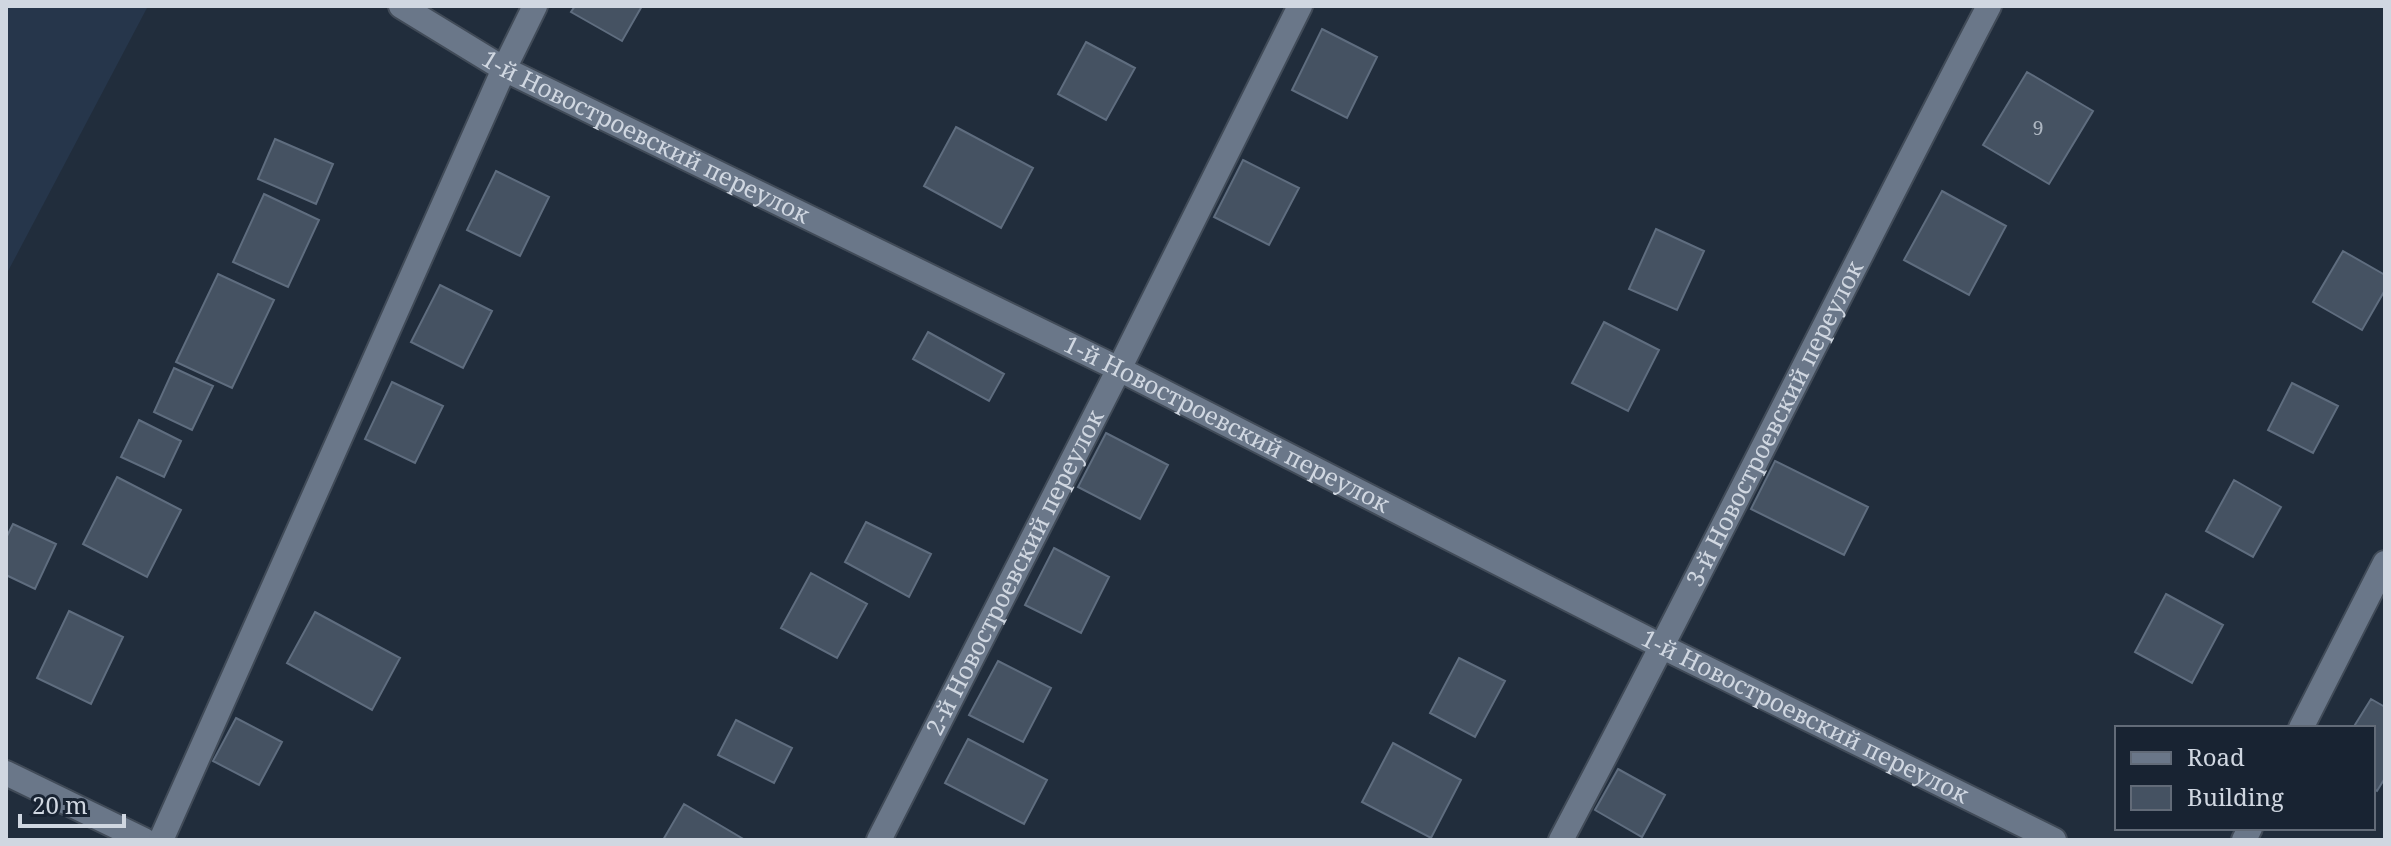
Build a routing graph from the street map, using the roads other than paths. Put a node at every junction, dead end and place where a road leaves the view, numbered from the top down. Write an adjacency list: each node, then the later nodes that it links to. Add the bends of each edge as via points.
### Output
1 (401, 6): 5 (street, 1-й Новостроевский переулок)
2 (535, 6): 5 (street)
3 (1300, 6): 6 (street, 2-й Новостроевский переулок)
4 (1989, 6): 8 (street, 3-й Новостроевский переулок)
5 (504, 69): 6 (street, 1-й Новостроевский переулок); 12 (street)
6 (1119, 369): 8 (street, 1-й Новостроевский переулок); 13 (street, 2-й Новостроевский переулок)
7 (2385, 563): 9 (street)
8 (1663, 647): 14 (street, 3-й Новостроевский переулок); 15 (street, 1-й Новостроевский переулок)
9 (2302, 726)
10 (6, 773): 11 (street)
11 (144, 840)
12 (161, 840)
13 (879, 840)
14 (1561, 840)
15 (2054, 840)

